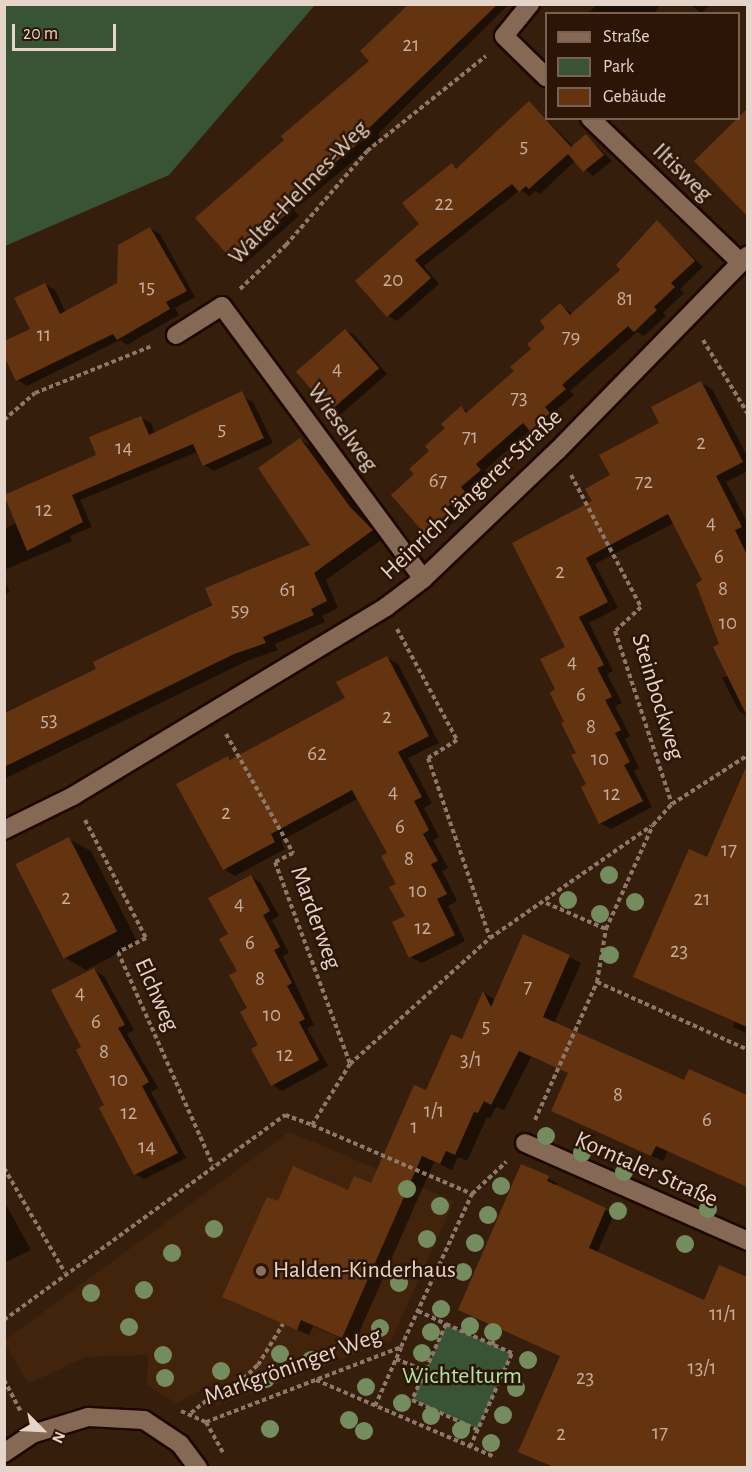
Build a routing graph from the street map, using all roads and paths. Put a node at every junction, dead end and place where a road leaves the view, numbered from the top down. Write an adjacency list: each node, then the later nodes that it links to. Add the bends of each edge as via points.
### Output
1 (530, 4): 3 (street, via 504,36)
2 (483, 59): 6 (path, Walter-Helmes-Weg, via 367,151 286,245)
3 (545, 75)
4 (592, 120): 5 (street, Iltisweg)
5 (744, 259): 12 (street, Heinrich-Längerer-Straße)
6 (222, 306): 7 (street); 13 (street, Wieselweg)
7 (176, 335)
8 (159, 344): 11 (path, via 35,393)
9 (711, 354): 10 (path)
10 (747, 414)
11 (4, 420)
12 (558, 450): 13 (street, Heinrich-Längerer-Straße); 17 (path, Steinbockweg, via 641,607 615,631)
13 (423, 579): 20 (street, Heinrich-Längerer-Straße, via 386,607 73,796)
14 (402, 638): 23 (path, via 457,740 428,758)
15 (227, 736): 26 (path, Marderweg, via 293,853 275,862)
16 (747, 755): 17 (path, Markgröninger Weg)
17 (672, 804): 19 (path, Markgröninger Weg)
18 (86, 822): 29 (path, Elchweg, via 146,938 118,952)
19 (653, 825): 21 (path); 22 (path, Markgröninger Weg)
20 (4, 830)
21 (545, 903): 22 (path); 23 (path)
22 (606, 929): 24 (path, Markgröninger Weg)
23 (490, 938): 26 (path)
24 (597, 982): 25 (path); 28 (path, Markgröninger Weg)
25 (747, 1050)
26 (350, 1064): 27 (path)
27 (312, 1125): 29 (path, via 285,1114); 31 (path)
28 (525, 1143): 31 (path, Markgröninger Weg); 32 (street, Korntaler Straße)
29 (213, 1165): 33 (path)
30 (4, 1168): 33 (path)
31 (472, 1194): 34 (path, Markgröninger Weg)
32 (747, 1241)
33 (64, 1273): 35 (path)
34 (418, 1311): 37 (path); 40 (path, Markgröninger Weg)
35 (4, 1320)
36 (283, 1323): 46 (path, via 258,1365 238,1384 212,1396)
37 (446, 1324): 39 (path); 42 (path)
38 (498, 1330): 39 (path)
39 (492, 1345): 48 (path, via 512,1353)
40 (401, 1347): 41 (path); 44 (path, Markgröninger Weg)
41 (396, 1359): 42 (path); 45 (path)
42 (425, 1371): 48 (path, via 412,1400)
43 (4, 1380): 49 (path)
44 (316, 1380): 45 (path); 46 (path, Markgröninger Weg, via 206,1422)
45 (375, 1406): 50 (path)
46 (191, 1413): 47 (path, Markgröninger Weg, via 173,1409)
47 (144, 1420): 49 (street, via 88,1418); 53 (street, via 180,1444)
48 (478, 1430): 50 (path)
49 (32, 1434): 51 (street)
50 (470, 1447): 52 (path)
51 (4, 1452)
52 (495, 1457)
53 (198, 1467)

